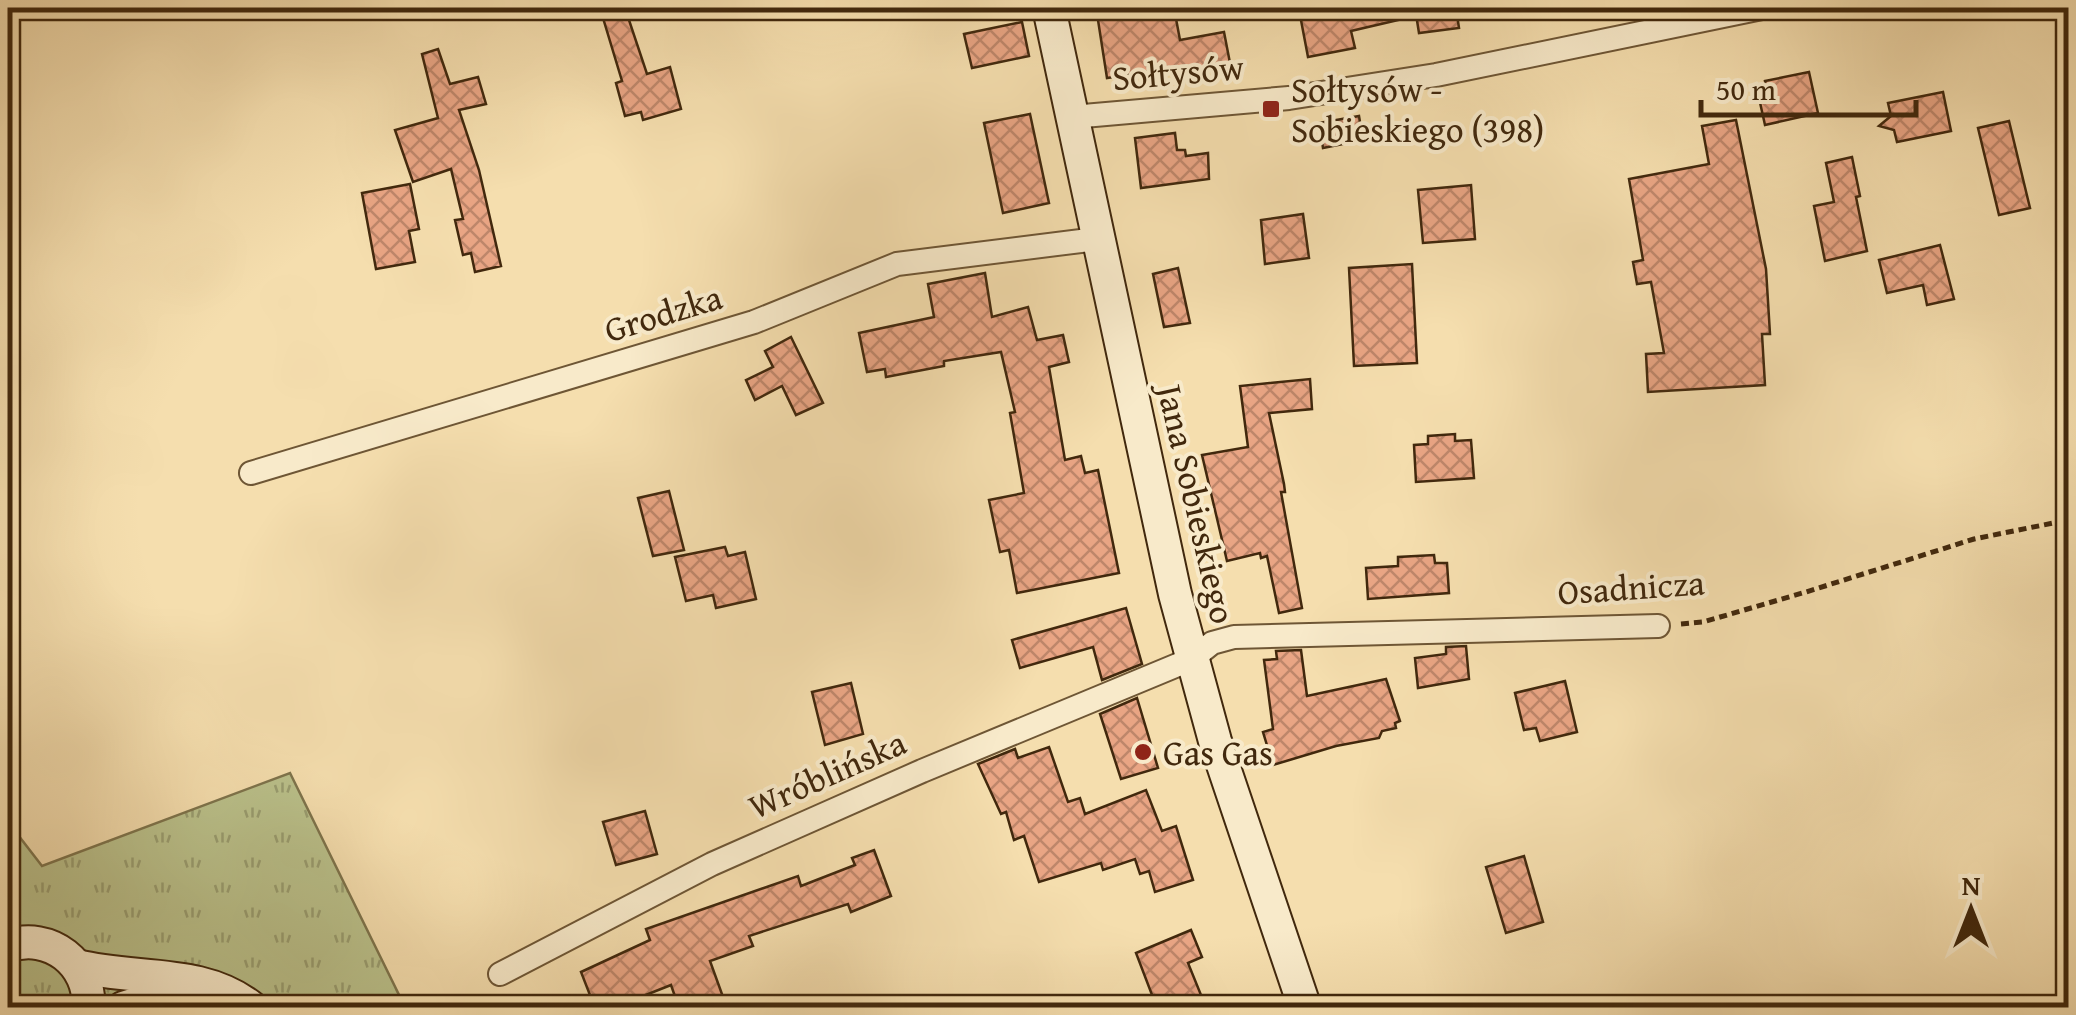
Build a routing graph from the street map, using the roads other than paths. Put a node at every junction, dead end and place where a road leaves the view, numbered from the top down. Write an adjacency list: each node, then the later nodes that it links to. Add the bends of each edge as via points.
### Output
1 (1049, 8): 3 (street, Jana Sobieskiego)
2 (1762, 8): 3 (street, Sołtysów, via 1418,78 1288,98)
3 (1072, 117): 4 (street, Jana Sobieskiego)
4 (1097, 238): 5 (street, Grodzka, via 897,264 754,322); 7 (street, Jana Sobieskiego)
5 (251, 473)
6 (1658, 626): 7 (street, Osadnicza, via 1234,637)
7 (1192, 659): 11 (street, Wróblińska, via 712,864); 16 (street, Jana Sobieskiego)
8 (8, 919): 9 (street)
9 (21, 944): 10 (street, via 53,947)
10 (77, 966): 12 (street); 13 (street)
11 (500, 974)
12 (201, 984): 14 (street); 15 (street)
13 (88, 1008)
14 (123, 1008)
15 (252, 1008)
16 (1305, 1008)

